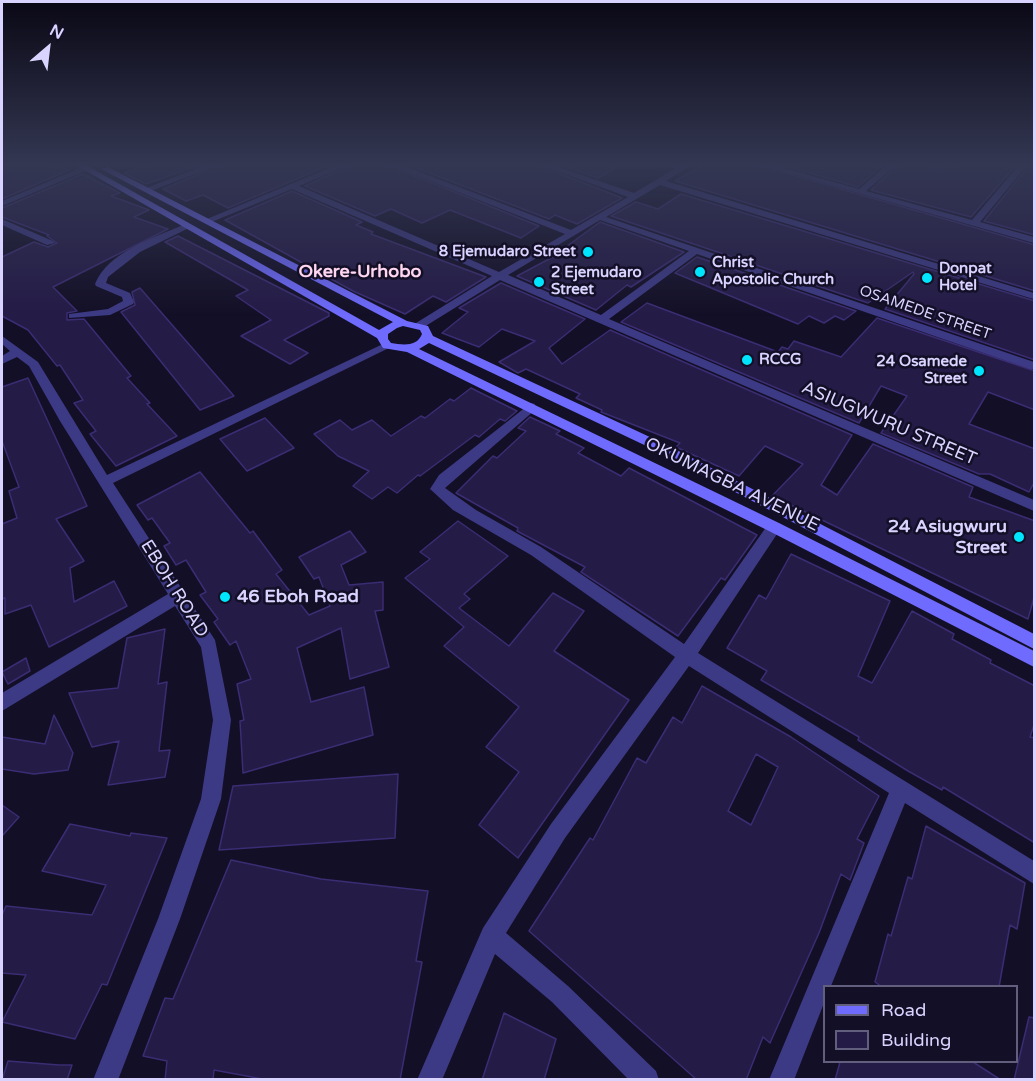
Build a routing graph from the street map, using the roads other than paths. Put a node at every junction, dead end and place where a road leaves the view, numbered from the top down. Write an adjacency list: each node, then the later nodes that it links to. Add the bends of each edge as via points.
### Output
1 (166, 214): 14 (main road)
2 (193, 214): 11 (main road)
3 (222, 214): 11 (street)
4 (356, 214): 19 (street, ASIUGWURU STREET)
5 (523, 214): 15 (street)
6 (607, 214): 10 (street)
7 (766, 214): 20 (street)
8 (941, 214): 13 (street)
9 (982, 214): 13 (street)
10 (602, 218): 15 (street); 18 (street, OSAMEDE STREET)
11 (206, 221): 23 (main road)
12 (2, 222): 17 (street)
13 (974, 224): 16 (street)
14 (186, 226): 21 (street, via 134,252 104,273 100,284 126,295 129,302 124,306 100,314); 26 (main road)
15 (574, 234): 19 (street)
16 (1035, 240)
17 (50, 243)
18 (696, 250): 22 (street); 30 (street, OSAMEDE STREET)
19 (498, 276): 22 (street, ASIUGWURU STREET); 24 (street)
20 (1035, 296)
21 (73, 316)
22 (601, 320): 33 (street, ASIUGWURU STREET)
23 (403, 323): 24 (main road, OKUMAGBA AVENUE); 26 (main road, via 388,328)
24 (424, 332): 27 (main road, via 421,344); 36 (main road, OKUMAGBA AVENUE, via 662,448)
25 (2, 339): 28 (street, EBOH ROAD)
26 (384, 341): 27 (main road, OKUMAGBA AVENUE); 32 (street)
27 (410, 349): 31 (main road, OKUMAGBA AVENUE)
28 (19, 351): 29 (street); 32 (street, EBOH ROAD, via 43,377 66,421)
29 (2, 362)
30 (1035, 366)
31 (531, 407): 34 (main road, OKUMAGBA AVENUE); 37 (street, via 437,489 447,499 511,534)
32 (106, 481): 35 (street, EBOH ROAD)
33 (1035, 506)
34 (774, 527): 37 (street); 38 (main road, OKUMAGBA AVENUE)
35 (179, 595): 39 (street); 43 (street, EBOH ROAD, via 209,645 222,720 211,799 169,919)
36 (1035, 642)
37 (687, 654): 40 (street); 42 (street, via 558,831)
38 (1035, 659)
39 (2, 703)
40 (901, 788): 41 (street); 46 (street)
41 (1035, 873)
42 (491, 936): 44 (street); 45 (street, via 560,994)
43 (105, 1080)
44 (429, 1080)
45 (647, 1080)
46 (781, 1080)

